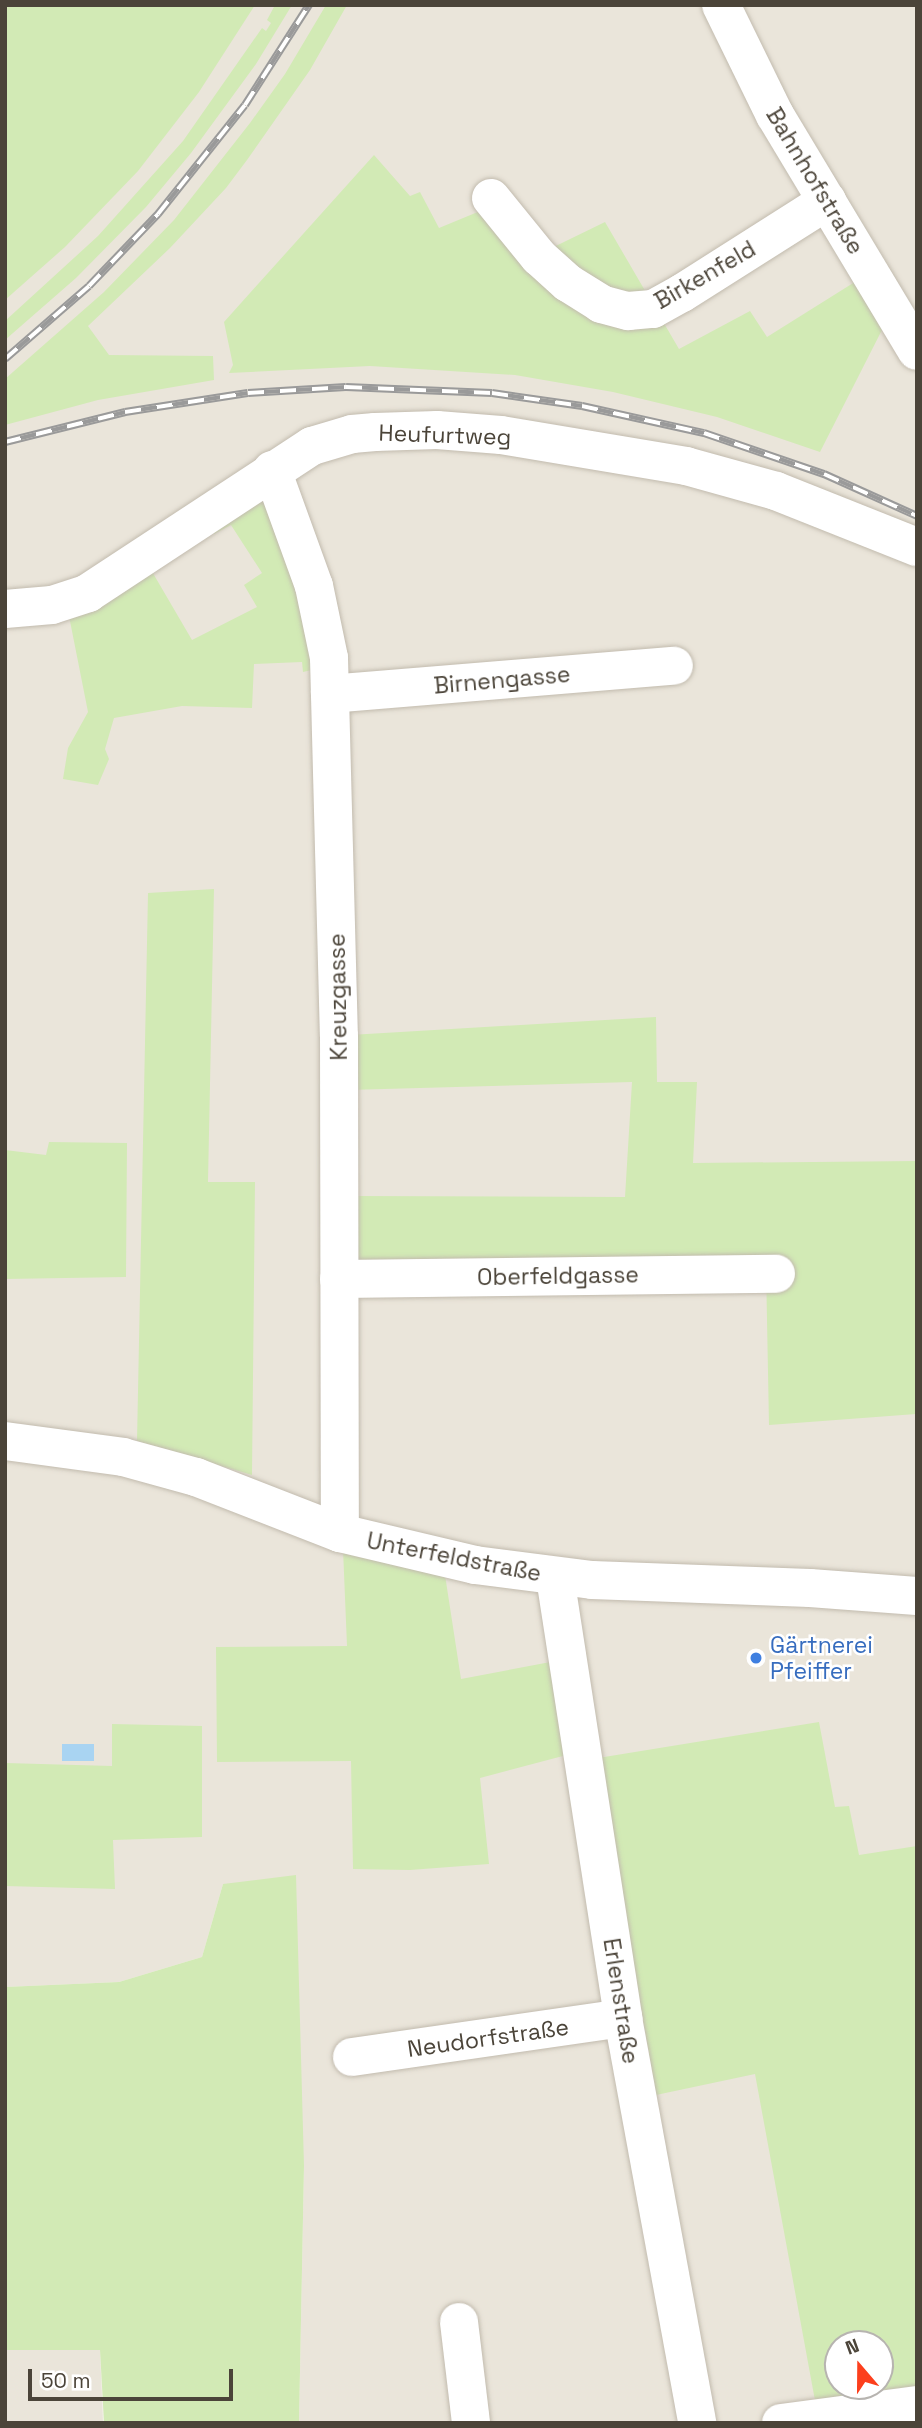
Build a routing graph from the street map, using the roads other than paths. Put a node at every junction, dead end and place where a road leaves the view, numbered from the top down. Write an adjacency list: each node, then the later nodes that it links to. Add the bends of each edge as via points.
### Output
1 (721, 5): 3 (street, Bahnhofstraße, via 760,88)
2 (491, 198): 3 (street, Birkenfeld, via 539,257 568,284 601,304 628,311 653,309 682,293)
3 (827, 201): 4 (street, Bahnhofstraße)
4 (917, 351)
5 (272, 470): 6 (street, Heufurtweg, via 312,446 352,434 437,430 501,435 724,475 834,512); 7 (street, Heufurtweg, via 88,593 52,605); 9 (street, Kreuzgasse, via 322,614)
6 (917, 547)
7 (5, 609)
8 (674, 666): 9 (street, Birnengasse)
9 (330, 694): 11 (street, Kreuzgasse)
10 (776, 1274): 11 (street, Oberfeldgasse)
11 (340, 1279): 13 (street, Kreuzgasse)
12 (5, 1441): 13 (street, Unterfeldstraße, via 123,1458 196,1477)
13 (340, 1533): 14 (street, Unterfeldstraße, via 475,1565)
14 (555, 1577): 15 (street, Unterfeldstraße); 16 (street, Erlenstraße)
15 (917, 1595)
16 (623, 2018): 17 (street, Neudorfstraße); 21 (street, Erlenstraße)
17 (352, 2057)
18 (459, 2322): 20 (street)
19 (917, 2405): 22 (street)
20 (471, 2423)
21 (697, 2423)
22 (781, 2423)

